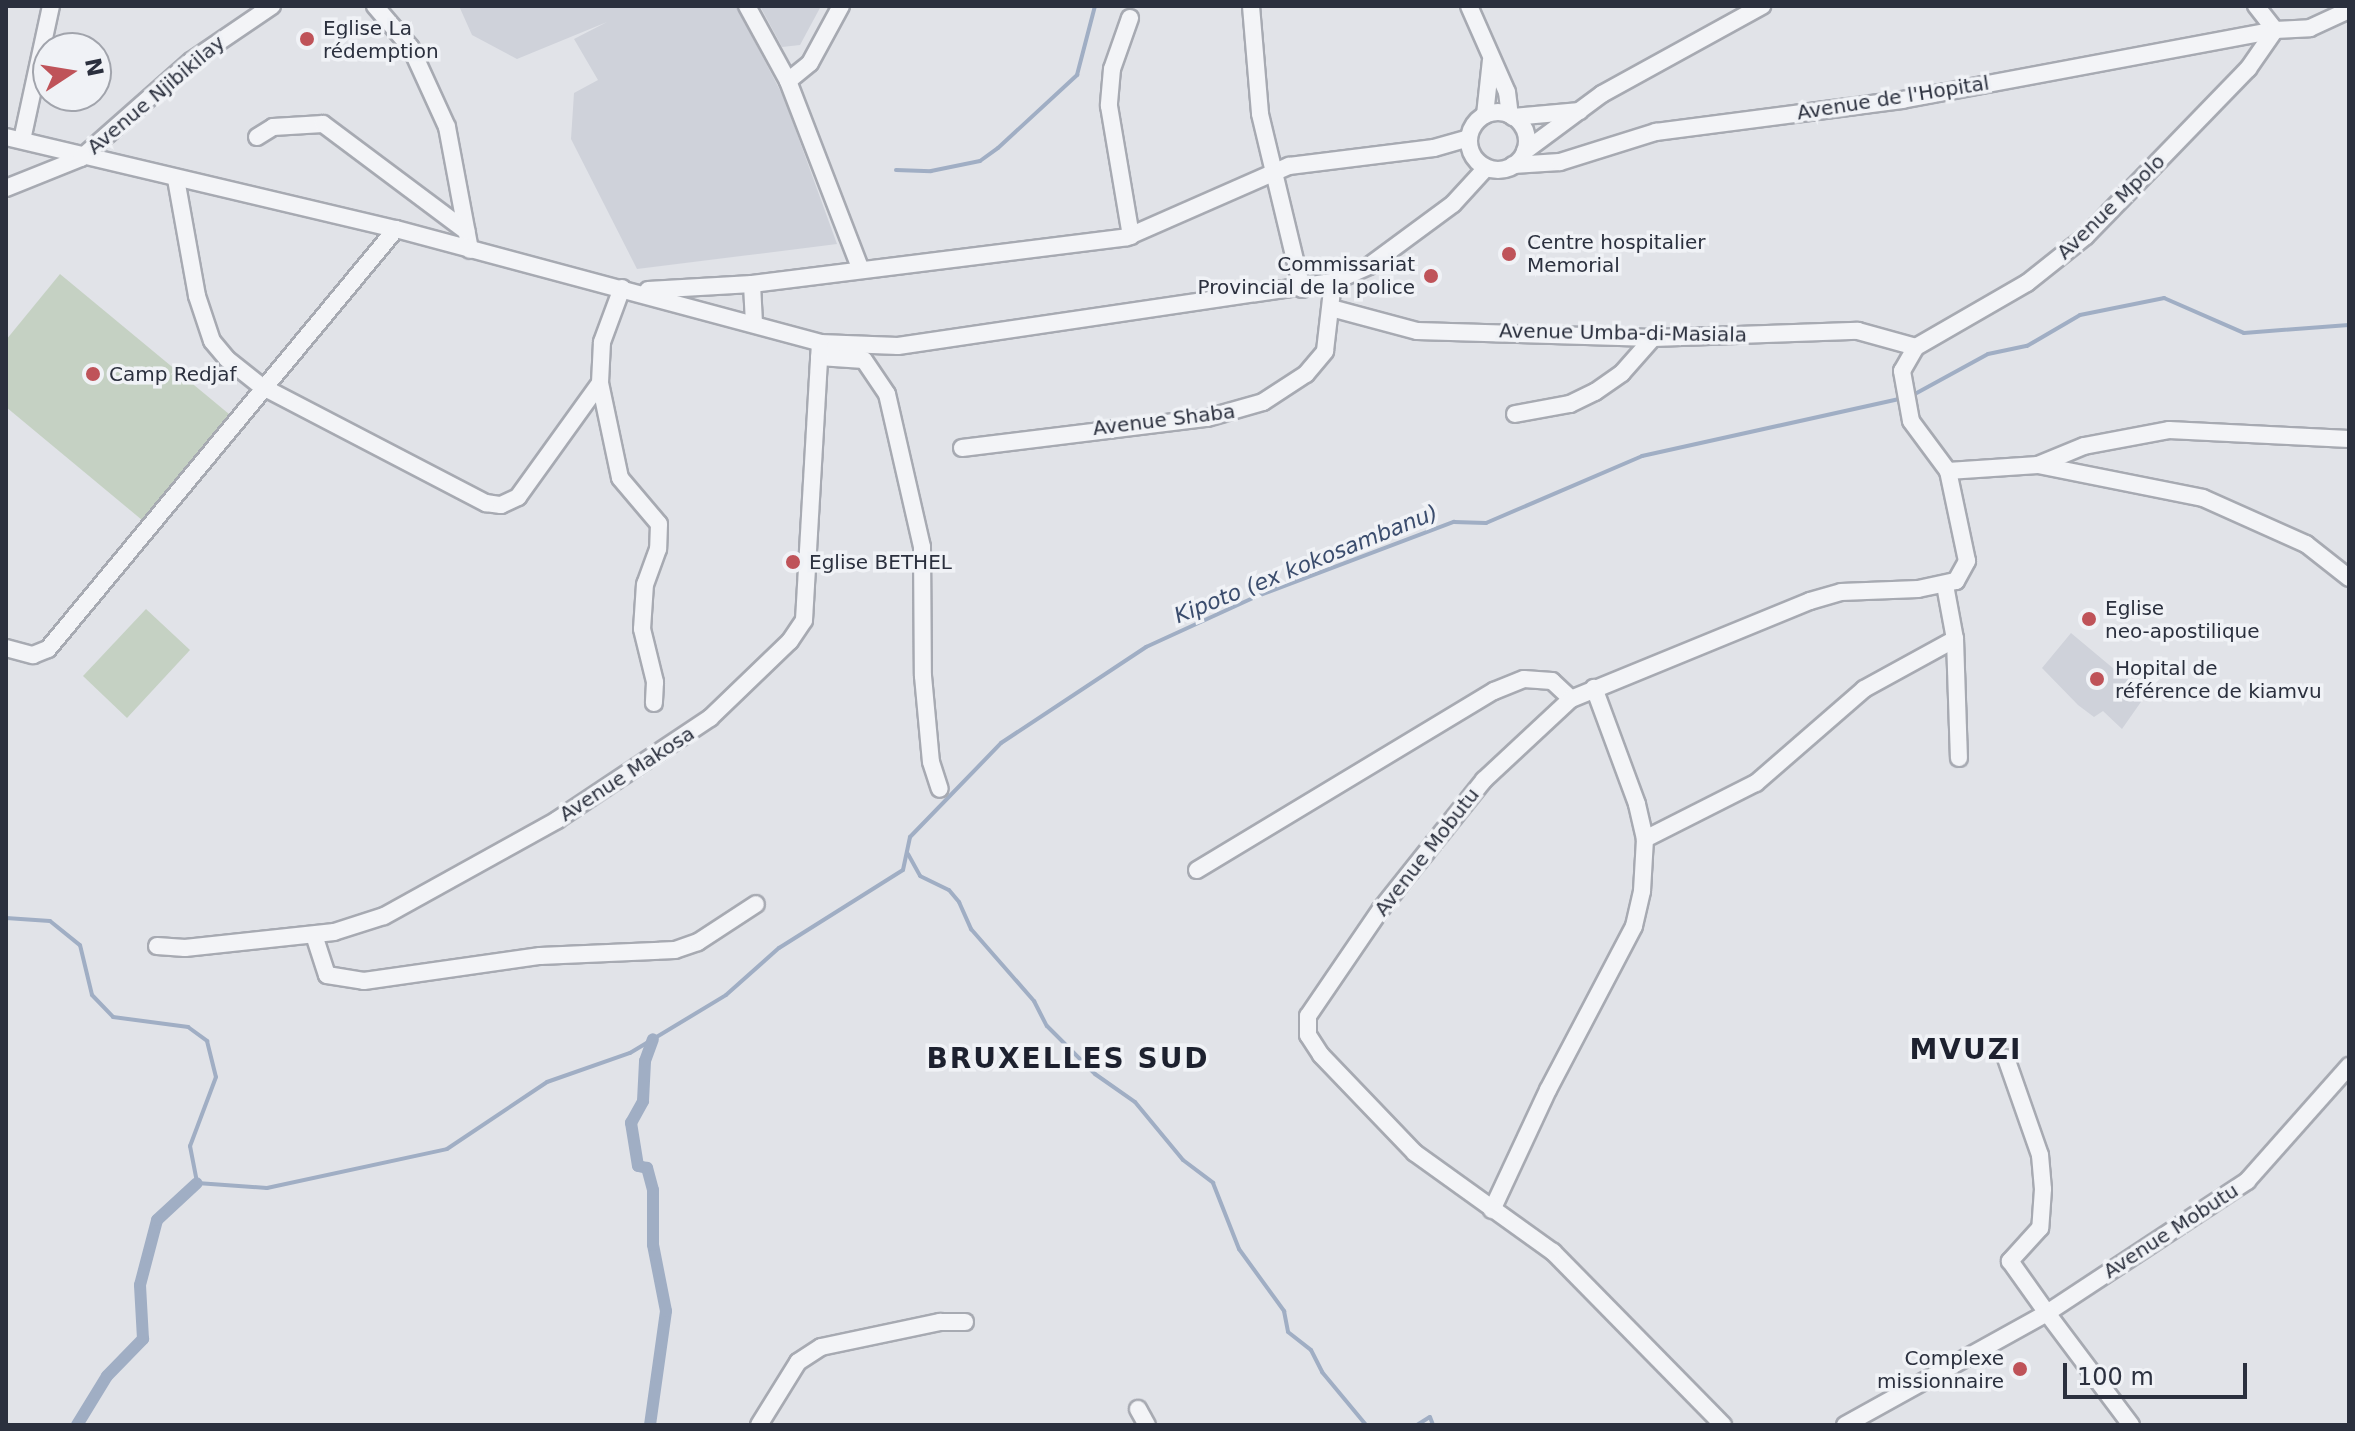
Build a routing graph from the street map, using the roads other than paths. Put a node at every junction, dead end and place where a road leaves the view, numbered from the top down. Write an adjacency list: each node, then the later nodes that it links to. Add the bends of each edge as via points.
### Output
1 (51, 6): 22 (street)
2 (272, 6): 24 (street, Avenue Njibikilay, via 191,61)
3 (375, 6): 31 (street, via 411,48 447,127)
4 (747, 6): 16 (street)
5 (841, 6): 16 (street, via 810,63)
6 (1251, 6): 27 (street, via 1260,114)
7 (1469, 6): 15 (street)
8 (1727, 6): 13 (street)
9 (1762, 6): 13 (street)
10 (2256, 6): 14 (street)
11 (2349, 10): 14 (street, via 2310,28)
12 (1130, 18): 32 (street, via 1112,69 1109,106)
13 (1728, 25): 17 (street)
14 (2275, 30): 25 (street, Avenue de l'Hopital, via 1902,100 1656,132 1560,162); 42 (street, Avenue Mpolo, via 2248,69 2086,236 2027,283)
15 (1491, 58): 18 (street); 19 (street)
16 (788, 81): 34 (street)
17 (1582, 111): 19 (street); 23 (street)
18 (1485, 115): 19 (street); 21 (street)
19 (1512, 116): 23 (street, via 1525,132)
20 (257, 137): 31 (street, via 273,127 323,124)
21 (1469, 138): 26 (street, via 1471,150); 27 (street, via 1434,148 1317,158)
22 (14, 139): 24 (street)
23 (1525, 151): 25 (street)
24 (81, 158): 28 (street); 29 (street)
25 (1513, 165): 26 (street)
26 (1486, 168): 35 (street, via 1453,204 1369,266)
27 (1277, 170): 32 (street); 38 (street)
28 (176, 179): 30 (street); 45 (street, via 197,296 212,341)
29 (6, 188)
30 (396, 229): 33 (street); 45 (street)
31 (466, 231): 33 (street)
32 (1131, 236): 34 (street)
33 (470, 250): 37 (street)
34 (860, 268): 36 (street)
35 (1333, 282): 38 (street); 39 (street, Avenue Shaba)
36 (752, 284): 37 (street); 40 (street)
37 (630, 289): 40 (street); 44 (street, via 602,342)
38 (1302, 289): 43 (street, via 933,343)
39 (1331, 308): 41 (street, Avenue Umba-di-Masiala, via 1417,331); 48 (street, Avenue Shaba, via 1318,361 1273,397 1242,411)
40 (754, 324): 43 (street)
41 (1653, 338): 42 (street, Avenue Umba-di-Masiala, via 1858,331); 46 (street, via 1622,373 1595,392 1570,404)
42 (1916, 347): 50 (street, Avenue Mpolo, via 1902,371 1911,421)
43 (820, 350): 59 (street, via 864,360 887,394 922,547 923,676 931,762); 63 (street, Avenue Makosa, via 809,595 804,620 790,641 678,744 557,820 384,916)
44 (600, 383): 45 (street, via 527,486 501,505 486,503); 57 (street, via 620,478 659,524 658,549 645,584 642,629 655,682)
45 (261, 386): 54 (street, via 48,649 33,655)
46 (1515, 414)
47 (2349, 439): 49 (street, via 2169,430 2084,446)
48 (962, 448)
49 (2038, 465): 50 (street); 51 (street, via 2167,489 2242,512 2306,544)
50 (1948, 471): 52 (street, via 1967,561 1965,572)
51 (2349, 578)
52 (1945, 585): 53 (street); 55 (street, Avenue Mobutu, via 1841,592 1810,601)
53 (1955, 639): 58 (street); 60 (street, via 1864,689 1756,783)
54 (6, 648)
55 (1594, 688): 56 (street, Avenue Mobutu); 60 (street)
56 (1571, 699): 61 (street, via 1552,681 1524,679 1494,691); 67 (street, Avenue Mobutu, via 1484,780 1331,978 1306,1025 1321,1055 1415,1153)
57 (654, 703)
58 (1959, 758)
59 (940, 789)
60 (1645, 839): 67 (street, via 1634,926)
61 (1197, 870)
62 (756, 904): 63 (street, via 698,942 675,950 540,956 364,981 327,975)
63 (314, 935): 64 (street, Avenue Makosa)
64 (157, 946)
65 (2006, 1058): 68 (street, via 2040,1155 2043,1189 2040,1228 2010,1261)
66 (2349, 1066): 68 (street, Avenue Mobutu, via 2247,1181)
67 (1492, 1210): 73 (street, Avenue Mobutu, via 1588,1284)
68 (2047, 1313): 74 (street, Avenue Mobutu); 75 (street)
69 (965, 1322): 71 (street, via 940,1322 821,1347 798,1362)
70 (1138, 1409): 72 (street)
71 (759, 1425)
72 (1147, 1425)
73 (1723, 1425)
74 (1845, 1425)
75 (2131, 1425)

